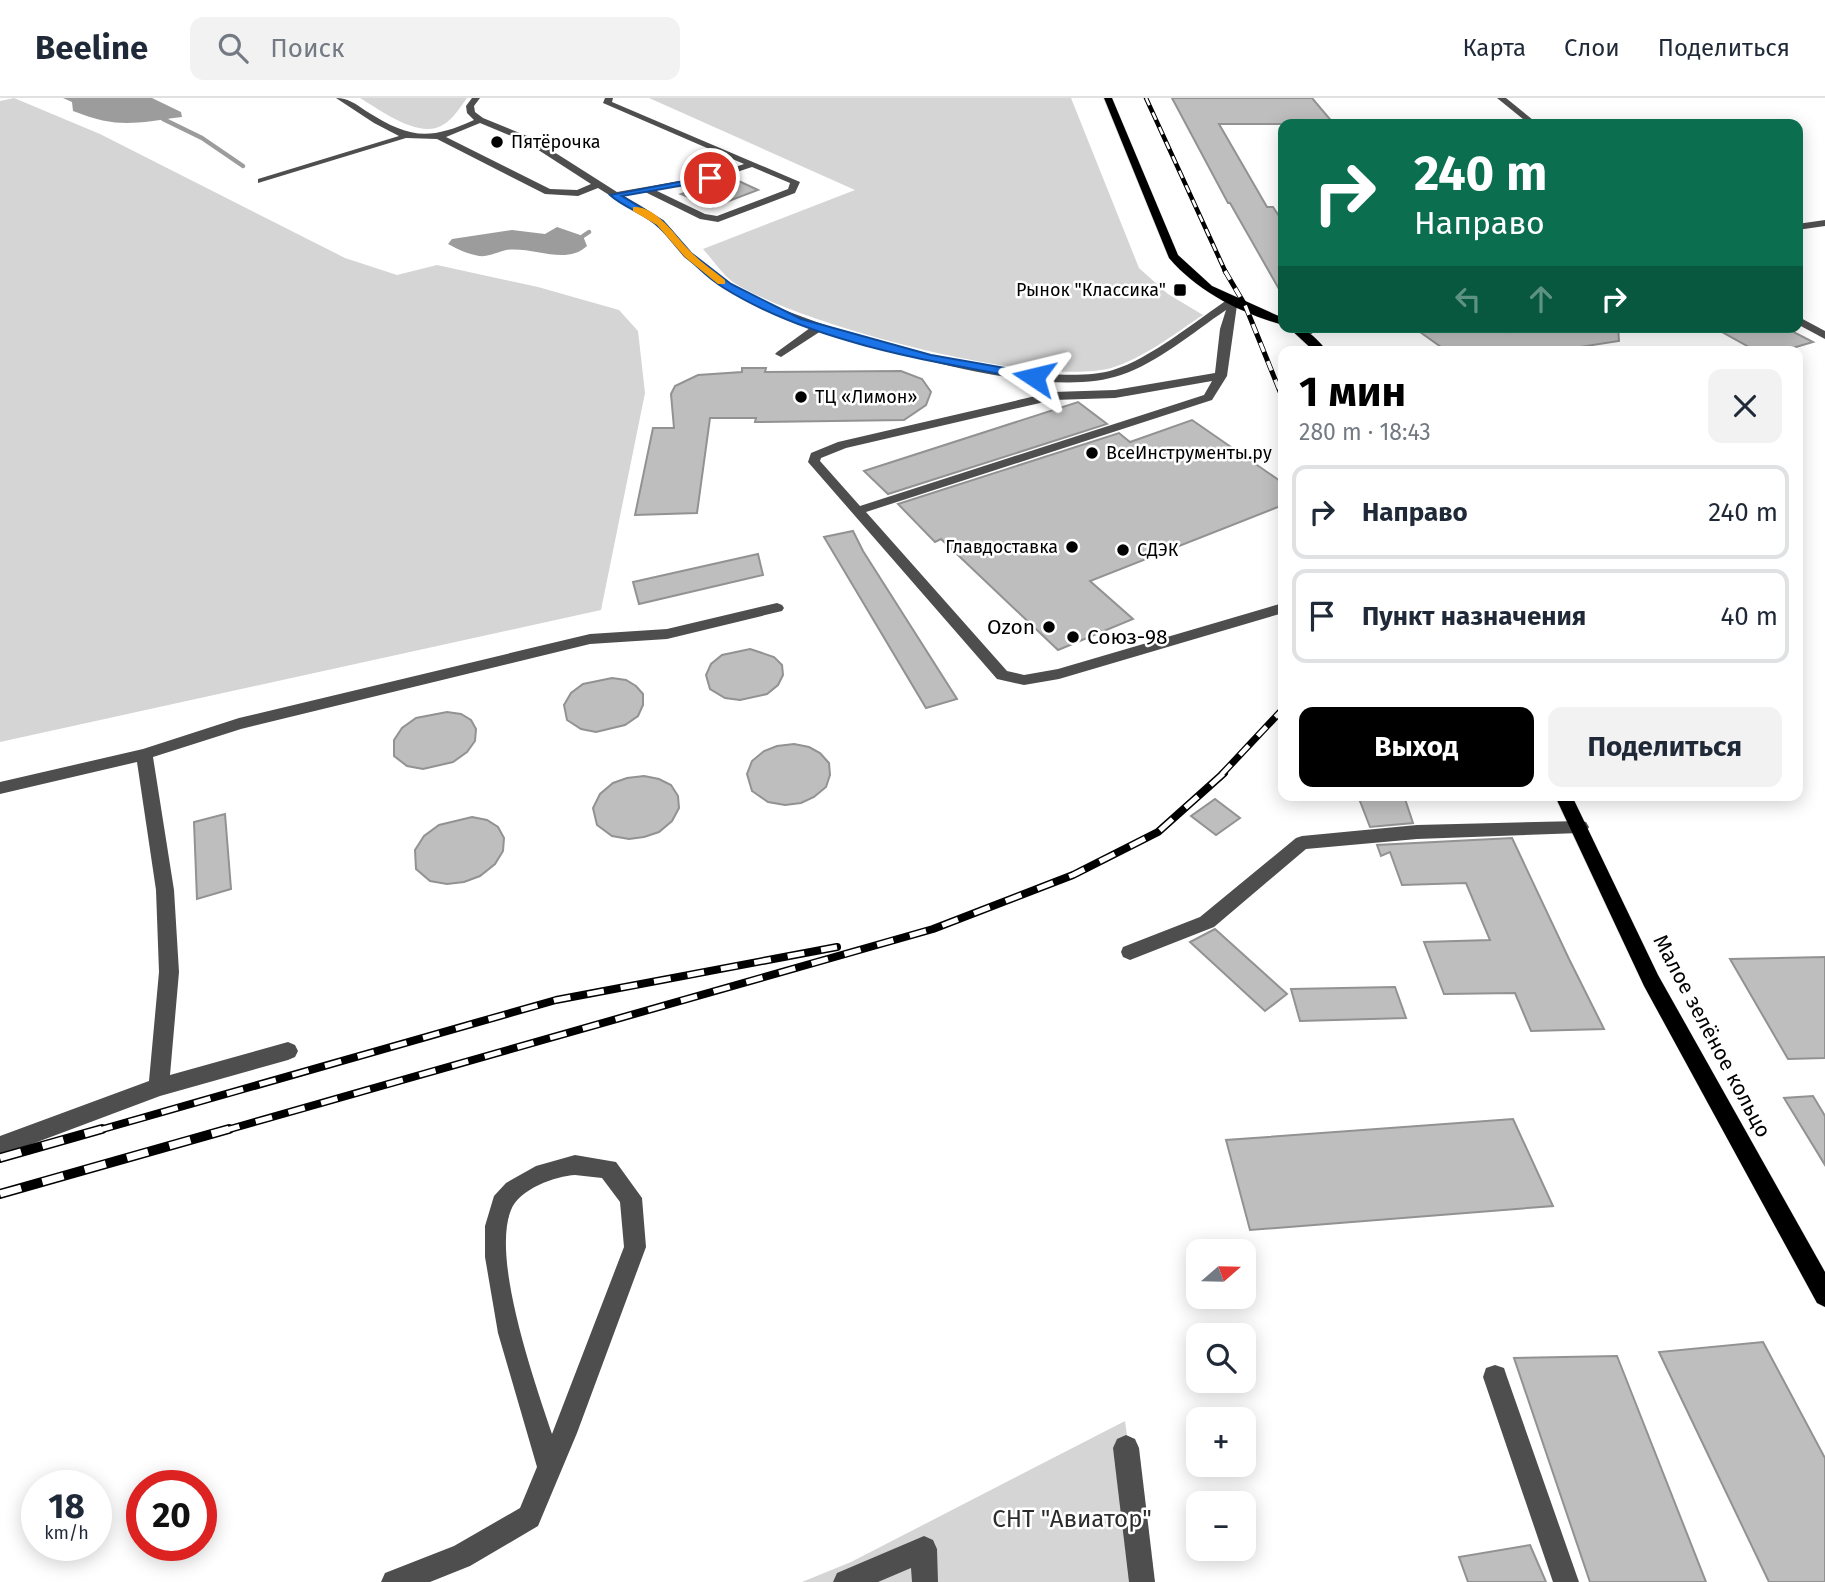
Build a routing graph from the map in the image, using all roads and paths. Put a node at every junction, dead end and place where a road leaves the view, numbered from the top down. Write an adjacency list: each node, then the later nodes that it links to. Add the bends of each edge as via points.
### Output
1 (340, 98): 8 (street)
2 (476, 98): 7 (street, via 471,113)
3 (609, 98): 10 (street, via 607,103)
4 (1108, 98): 17 (main road, via 1173,256 1202,286)
5 (1501, 98): 6 (street)
6 (1528, 119)
7 (480, 120): 9 (street); 12 (street, via 529,140)
8 (403, 137): 9 (street); 11 (street)
9 (439, 137): 12 (street, via 548,192 578,193)
10 (752, 164): 13 (street); 13 (street, via 795,182 792,191 718,219 703,217)
11 (261, 181)
12 (598, 184): 14 (street)
13 (647, 190): 14 (street)
14 (614, 195): 20 (street, via 660,223 688,255 727,286)
15 (1825, 223): 16 (street)
16 (1803, 226)
17 (1240, 303): 18 (main road); 20 (street, via 1138,364 1088,378 1034,377 930,358); 23 (street, via 1226,329)
18 (1278, 319)
19 (1803, 323): 21 (street)
20 (819, 327): 22 (street)
21 (1825, 336)
22 (781, 354)
23 (1221, 376): 24 (street, via 1208,397); 24 (street, via 1115,394 1053,396 842,444 815,456 814,462)
24 (857, 511): 26 (street, via 1002,675 1024,680 1059,674)
25 (777, 608): 27 (street, via 667,634 590,639 239,724)
26 (1278, 609)
27 (144, 754): 28 (street); 33 (street, via 167,917 169,972)
28 (0, 788)
29 (1566, 801): 30 (main road, Малое зелёное кольцо)
30 (1580, 827): 31 (street, via 1417,832 1302,843 1207,922); 35 (main road, Малое зелёное кольцо, via 1651,980)
31 (1130, 952)
32 (288, 1051): 33 (street)
33 (159, 1087): 34 (street)
34 (0, 1146)
35 (1825, 1295)
36 (1495, 1377): 43 (street)
37 (1126, 1448): 42 (street)
38 (550, 1467): 38 (street, via 635,1247 631,1198 608,1169 570,1165 531,1178 502,1201 493,1238 515,1361); 39 (street, via 529,1517 461,1557)
39 (394, 1582)
40 (846, 1582): 41 (street, via 924,1549)
41 (925, 1582)
42 (1142, 1582)
43 (1566, 1582)

